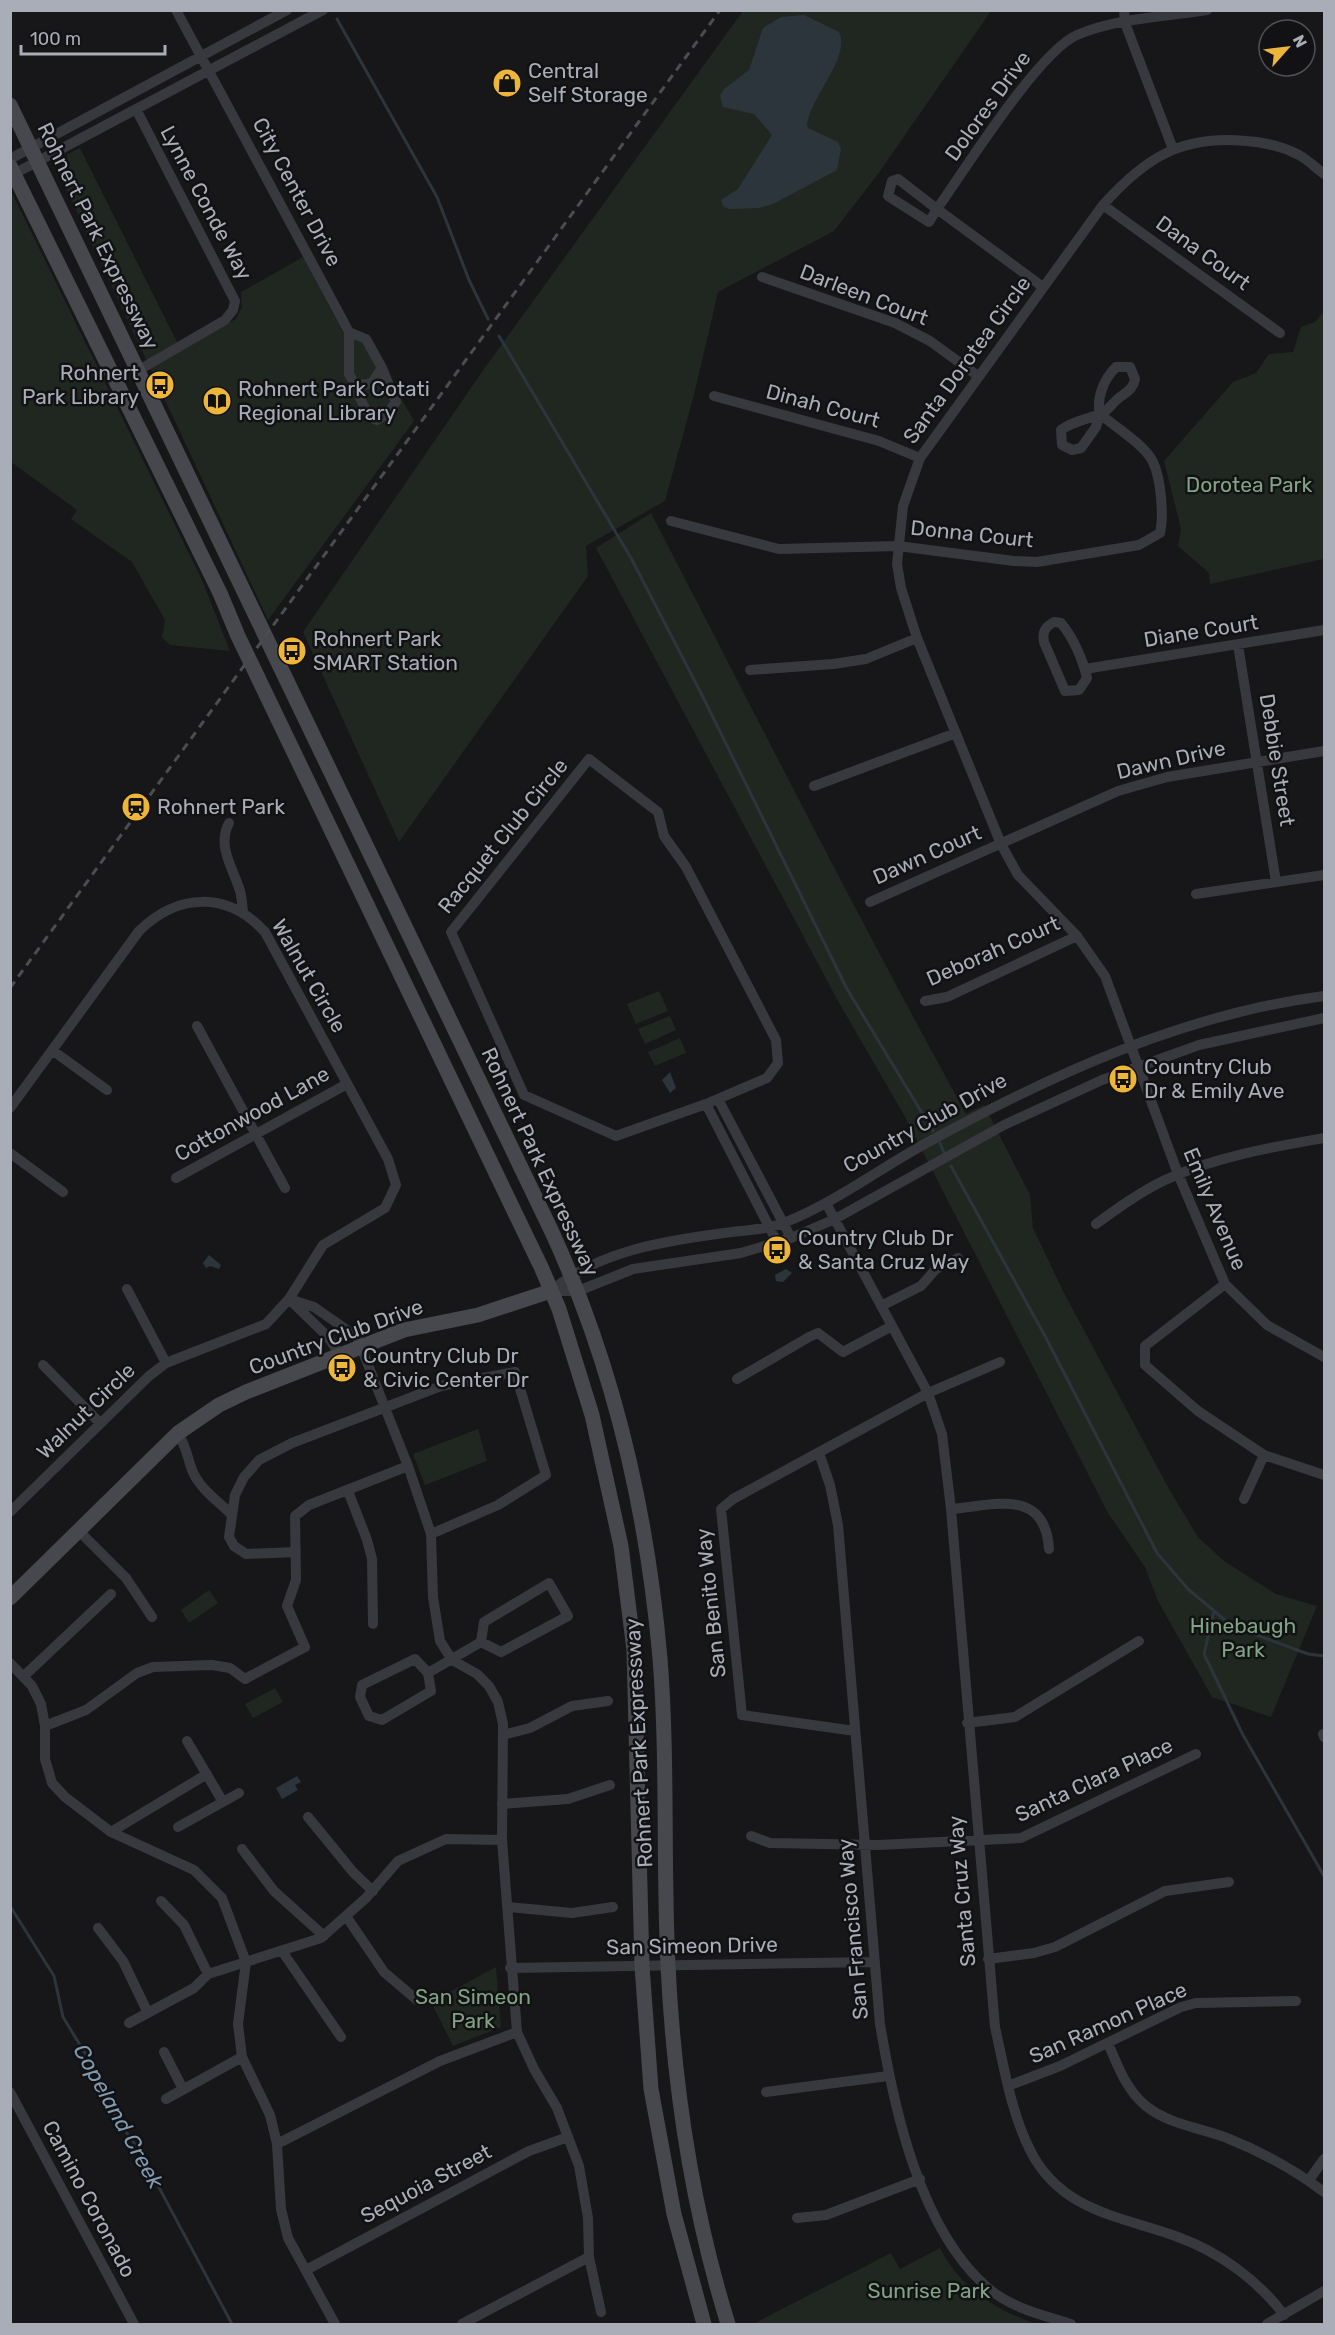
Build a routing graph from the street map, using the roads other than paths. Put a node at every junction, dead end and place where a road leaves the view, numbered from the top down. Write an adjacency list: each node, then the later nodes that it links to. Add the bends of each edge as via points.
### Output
1 (176, 10): 7 (street, City Center Drive)
2 (287, 10): 7 (street)
3 (323, 10): 8 (street)
4 (1124, 10): 6 (street)
5 (1207, 10): 6 (street, Dolores Drive)
6 (1125, 23): 11 (street); 17 (street, Dolores Drive, via 1075,36 1045,59)
7 (201, 59): 8 (street, City Center Drive); 12 (street)
8 (210, 72): 10 (street); 20 (street, City Center Drive)
9 (10, 105): 12 (main road, Rohnert Park Expressway)
10 (137, 111): 12 (street); 23 (street, Lynne Conde Way, via 235,301 225,320)
11 (1173, 150): 15 (street, Santa Dorotea Circle, via 1215,138 1261,142 1298,154); 16 (street, Santa Dorotea Circle, via 1137,170)
12 (36, 155): 13 (street); 14 (street); 23 (main road, Rohnert Park Expressway)
13 (10, 159)
14 (12, 172): 78 (main road, Rohnert Park Expressway, via 220,593)
15 (1324, 174)
16 (1103, 205): 19 (street, Santa Dorotea Circle); 21 (street, Dana Court)
17 (937, 209): 17 (street, via 898,179 892,181 888,196 929,222); 19 (street)
18 (762, 277): 24 (street, Darleen Court, via 895,323 930,341)
19 (1043, 287): 24 (street, Santa Dorotea Circle)
20 (349, 332): 22 (street, City Center Drive, via 366,339); 25 (street, City Center Drive, via 349,374)
21 (1280, 333)
22 (382, 368): 25 (street, via 372,383); 25 (street, City Center Drive, via 396,402 377,420 371,418)
23 (139, 370): 75 (main road, Rohnert Park Expressway)
24 (978, 376): 28 (street, Santa Dorotea Circle)
25 (354, 383)
26 (714, 396): 28 (street, Dinah Court, via 879,441)
27 (1100, 414): 27 (street, via 1097,404 1107,376 1116,367 1130,368 1136,379 1133,387); 30 (street, Donna Court, via 1153,462 1164,517 1160,533 1140,545 1036,561)
28 (920, 458): 30 (street, Santa Dorotea Circle, via 903,506)
29 (671, 521): 30 (street, Donna Court, via 779,549)
30 (898, 546): 32 (street, Santa Dorotea Circle, via 901,588)
31 (1324, 630): 33 (street, Diane Court)
32 (917, 638): 34 (street, via 866,658); 36 (street, Santa Dorotea Circle)
33 (1238, 645): 35 (street, Diane Court); 38 (street, Debbie Street)
34 (750, 669)
35 (1085, 669): 35 (street, via 1061,623 1047,626 1042,633 1044,642 1065,691 1084,686)
36 (956, 733): 39 (street); 41 (street, Santa Dorotea Circle)
37 (1324, 751): 38 (street, Dawn Drive)
38 (1257, 762): 41 (street, Dawn Drive, via 1167,777 1118,790); 43 (street, Debbie Street)
39 (814, 786)
40 (229, 823): 46 (street, via 224,832 226,857 240,889)
41 (1001, 844): 45 (street, Dawn Court); 47 (street, Santa Dorotea Circle, via 1031,892)
42 (1324, 875): 43 (street)
43 (1276, 882): 44 (street)
44 (1196, 894)
45 (870, 902)
46 (243, 912): 53 (street, Walnut Circle, via 226,905 186,903 151,919); 55 (street, Walnut Circle, via 265,932)
47 (1077, 936): 49 (street, Deborah Court, via 947,997); 52 (street, Santa Dorotea Circle, via 1105,976)
48 (1324, 996): 52 (street, Country Club Drive, via 1211,1019)
49 (925, 1001)
50 (1324, 1017): 54 (street, Country Club Drive, via 1227,1038)
51 (197, 1026): 60 (street)
52 (1132, 1046): 54 (street, Santa Dorotea Circle); 67 (street, Country Club Drive, via 1060,1074 948,1131)
53 (52, 1050): 56 (street); 59 (street, Walnut Circle)
54 (1140, 1066): 63 (street, Emily Avenue); 68 (street, Country Club Drive, via 1063,1096)
55 (348, 1084): 60 (street, Cottonwood Lane); 80 (street, Walnut Circle, via 388,1159 396,1185 385,1208 323,1245)
56 (107, 1090)
57 (718, 1099): 58 (street, Racquet Club Circle); 58 (street, Racquet Club Circle, via 767,1078 778,1063 776,1040 686,867 664,836 658,812 589,759 451,933 524,1095 616,1136); 69 (street)
58 (706, 1104): 71 (street)
59 (10, 1108)
60 (256, 1133): 64 (street, Cottonwood Lane); 65 (street)
61 (1324, 1138): 63 (street, via 1253,1152)
62 (10, 1153): 66 (street)
63 (1178, 1174): 70 (street); 76 (street, Emily Avenue)
64 (176, 1178)
65 (285, 1188)
66 (63, 1192)
67 (826, 1203): 68 (street, Santa Cruz Way); 69 (street, Country Club Drive)
68 (835, 1219): 72 (street, Country Club Drive); 81 (street, Santa Cruz Way)
69 (783, 1223): 71 (street, Country Club Drive); 72 (street)
70 (1096, 1224)
71 (769, 1226): 73 (street); 75 (street, Country Club Drive, via 684,1238 628,1251)
72 (791, 1238): 73 (street, Country Club Drive)
73 (777, 1242): 79 (street, Country Club Drive, via 741,1253 633,1269)
74 (958, 1258): 81 (street, via 936,1269 921,1286)
75 (571, 1274): 78 (street, Country Club Drive); 79 (main road, Rohnert Park Expressway)
76 (1225, 1284): 85 (street, Emily Avenue, via 1267,1325); 95 (street, via 1145,1346 1145,1365 1198,1411)
77 (128, 1289): 87 (street)
78 (551, 1291): 79 (street, Country Club Drive); 83 (main road, Country Club Drive, via 478,1315 404,1330); 150 (main road, Rohnert Park Expressway, via 604,1460 630,1600 637,1689)
79 (578, 1291): 149 (main road, Rohnert Park Expressway, via 613,1396 650,1573 663,1714)
80 (289, 1299): 83 (street, via 314,1307 357,1337); 84 (street); 87 (street, Walnut Circle, via 266,1324)
81 (881, 1306): 82 (street, Santa Cruz Way)
82 (892, 1326): 89 (street, via 843,1352 818,1333 808,1336); 90 (street, Santa Cruz Way)
83 (362, 1346): 84 (main road, Country Club Drive); 91 (street)
84 (340, 1354): 93 (main road, Country Club Drive, via 219,1405)
85 (1324, 1357)
86 (1000, 1362): 90 (street, San Benito Way)
87 (166, 1363): 92 (street, Walnut Circle)
88 (43, 1365): 92 (street)
89 (737, 1379)
90 (928, 1393): 94 (street, San Benito Way); 100 (street, Santa Cruz Way, via 942,1434)
91 (385, 1407): 96 (street); 102 (street, via 259,1460 244,1477); 104 (street, via 462,1380 515,1372 546,1475 498,1505)
92 (100, 1423): 101 (street, Walnut Circle)
93 (178, 1433): 102 (street, via 189,1452 192,1470 205,1490); 103 (main road, Country Club Drive)
94 (819, 1453): 120 (street, San Francisco Way, via 838,1525); 120 (street, San Benito Way, via 721,1509 741,1715)
95 (1264, 1455): 97 (street); 99 (street)
96 (408, 1466): 98 (street); 104 (street)
97 (1324, 1475)
98 (348, 1491): 106 (street, via 309,1505 295,1516); 110 (street, via 372,1559)
99 (1244, 1499)
100 (951, 1509): 105 (street, via 1014,1504 1031,1508 1048,1530); 118 (street, Santa Cruz Way)
101 (11, 1511)
102 (231, 1514): 106 (street, via 229,1537 246,1554)
103 (79, 1531): 108 (main road, Country Club Drive); 109 (street, via 126,1578)
104 (432, 1534): 113 (street, via 433,1597 440,1641)
105 (1049, 1549)
106 (296, 1552): 119 (street, via 297,1580 287,1606 304,1647 245,1679 230,1668 212,1665 153,1666 86,1710)
107 (111, 1594): 116 (street)
108 (10, 1598)
109 (152, 1617)
110 (373, 1624)
111 (1139, 1641): 118 (street, via 1015,1717)
112 (481, 1642): 112 (street, via 501,1652 568,1616 549,1583 484,1622); 113 (street)
113 (452, 1660): 115 (street); 121 (street, via 489,1686 498,1702)
114 (10, 1663): 116 (street)
115 (428, 1673): 115 (street, via 431,1691 382,1720 369,1716 360,1697 362,1685 415,1659)
116 (24, 1676): 119 (street, via 40,1704)
117 (608, 1701): 121 (street, via 572,1706 530,1728)
118 (967, 1723): 133 (street, Santa Cruz Way)
119 (45, 1726): 131 (street, via 45,1759 52,1783 64,1797)
120 (855, 1731): 135 (street, San Francisco Way)
121 (503, 1735): 128 (street)
122 (187, 1741): 124 (street)
123 (1196, 1754): 133 (street, Santa Clara Place, via 1021,1838)
124 (207, 1774): 127 (street); 131 (street)
125 (610, 1785): 128 (street, via 568,1799)
126 (239, 1793): 127 (street)
127 (223, 1802): 130 (street)
128 (502, 1804): 134 (street)
129 (308, 1817): 138 (street)
130 (178, 1827)
131 (111, 1832): 147 (street, via 195,1870 222,1898)
132 (751, 1836): 135 (street, Santa Clara Place, via 770,1844)
133 (977, 1839): 135 (street, Santa Clara Place); 146 (street, Santa Cruz Way)
134 (502, 1840): 138 (street, via 446,1839 398,1861); 140 (street)
135 (865, 1845): 148 (street, San Francisco Way)
136 (242, 1849): 144 (street, via 274,1891)
137 (1229, 1882): 146 (street, via 1165,1891 1055,1947)
138 (373, 1891): 142 (street)
139 (161, 1901): 152 (street, via 184,1925)
140 (507, 1907): 141 (street, via 572,1912); 151 (street)
141 (613, 1907)
142 (346, 1916): 144 (street); 153 (street, via 384,1972)
143 (98, 1928): 155 (street, via 123,1961)
144 (324, 1936): 145 (street)
145 (282, 1951): 147 (street); 158 (street)
146 (988, 1959): 163 (street, Santa Cruz Way, via 995,2027)
147 (246, 1962): 152 (street); 161 (street, via 238,2024)
148 (875, 1962): 149 (street, San Simeon Drive); 162 (street, San Francisco Way)
149 (668, 1965): 150 (street, San Simeon Drive); 184 (main road, Rohnert Park Expressway, via 675,2061 690,2169 701,2228)
150 (642, 1966): 151 (street, San Simeon Drive); 183 (main road, Rohnert Park Expressway, via 658,2134 674,2214)
151 (510, 1968): 157 (street)
152 (208, 1974): 155 (street, via 194,1988)
153 (417, 2000)
154 (1296, 2001): 159 (street, San Ramon Place, via 1196,2003)
155 (148, 2013): 156 (street)
156 (129, 2023)
157 (517, 2032): 168 (street); 169 (street, via 440,2061)
158 (341, 2037)
159 (1107, 2043): 163 (street, San Ramon Place); 172 (street, via 1134,2094 1146,2106 1163,2117 1267,2156)
160 (164, 2052): 164 (street)
161 (242, 2058): 164 (street); 169 (street, via 270,2115)
162 (888, 2076): 166 (street); 171 (street, San Francisco Way)
163 (1008, 2086): 179 (street, Santa Cruz Way, via 1030,2150 1047,2176 1073,2200 1098,2213 1180,2238 1215,2255 1254,2282)
164 (183, 2089): 167 (street)
165 (10, 2092): 180 (street, Camino Coronado)
166 (766, 2092)
167 (166, 2099)
168 (568, 2137): 175 (street, via 579,2166 588,2218); 176 (street, Sequoia Street, via 529,2151)
169 (277, 2144): 176 (street, via 281,2209 288,2238)
170 (1324, 2159): 172 (street)
171 (920, 2179): 174 (street, via 826,2215); 185 (street, San Francisco Way, via 947,2240 966,2267 989,2289 1016,2306)
172 (1309, 2180): 173 (street)
173 (1324, 2192)
174 (797, 2218)
175 (589, 2257): 178 (street); 182 (street)
176 (306, 2270): 181 (street)
177 (1324, 2292): 179 (street)
178 (601, 2312)
179 (1284, 2315): 186 (street)
180 (134, 2325)
181 (334, 2325)
182 (462, 2325)
183 (704, 2325)
184 (728, 2325)
185 (1071, 2325)
186 (1267, 2325)

